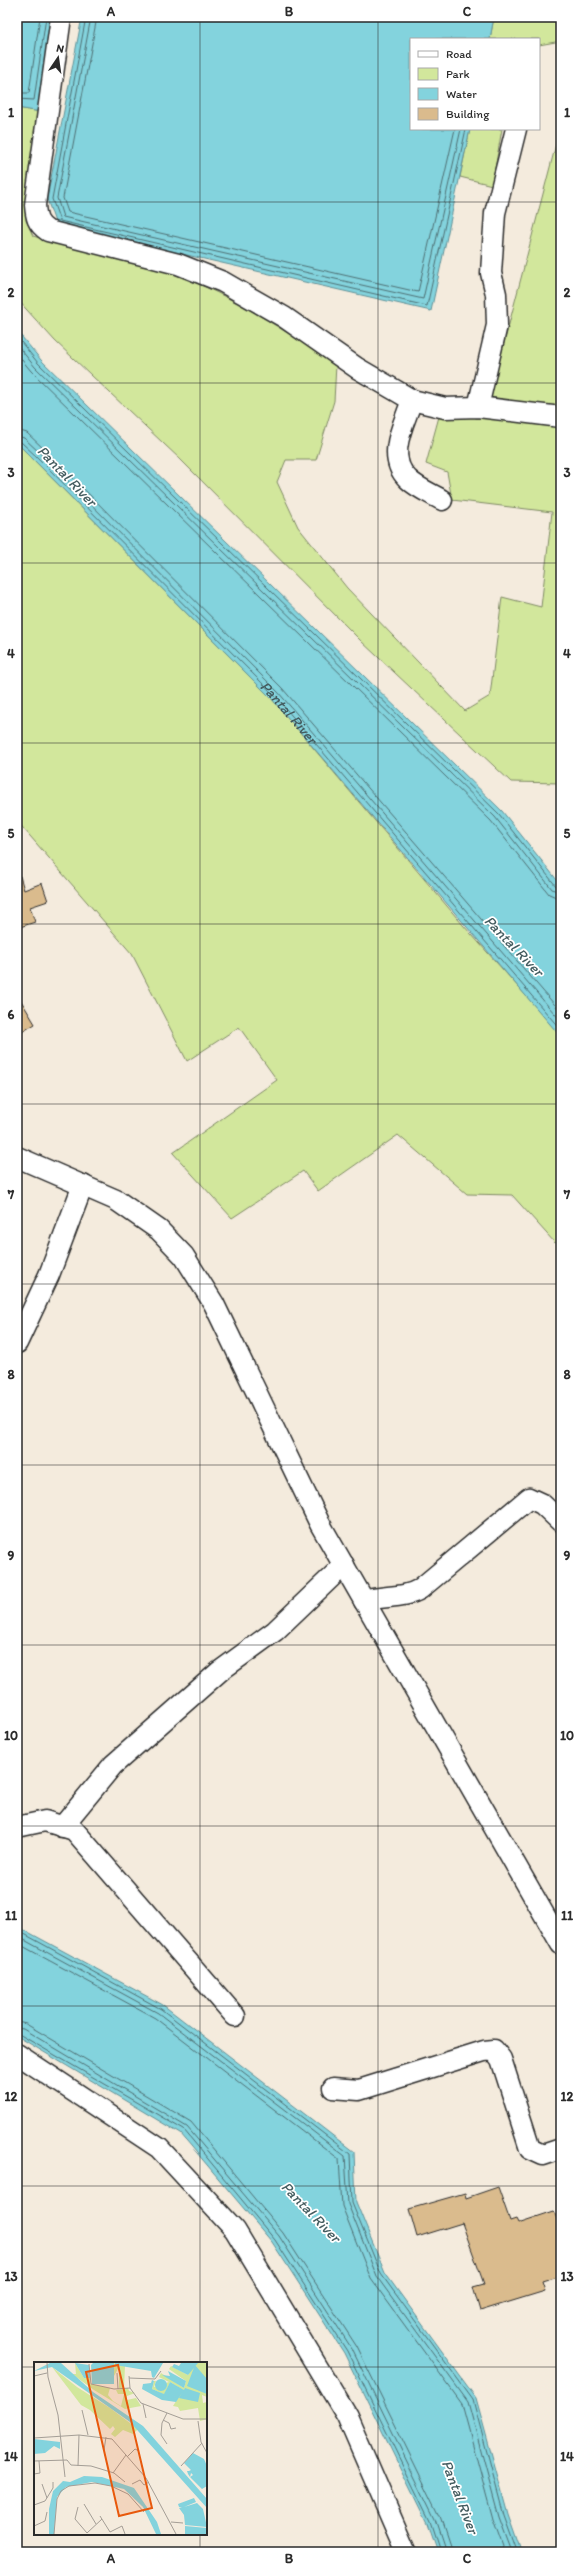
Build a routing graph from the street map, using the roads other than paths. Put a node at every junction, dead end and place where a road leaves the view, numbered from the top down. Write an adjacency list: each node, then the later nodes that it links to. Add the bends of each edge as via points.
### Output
1 (61, 17): 3 (street, via 35,205 37,220 41,227 48,231 178,264 223,282 284,317 386,387)
2 (516, 130): 4 (street, via 495,213 491,273 496,294 497,325)
3 (412, 400): 4 (street, via 445,408); 6 (street, via 396,454 398,466 408,479)
4 (478, 407): 5 (street)
5 (561, 417)
6 (442, 500)
7 (17, 1157): 8 (street)
8 (84, 1185): 9 (street, via 49,1275); 11 (street, via 137,1213 159,1230 184,1256 214,1304 320,1524)
9 (17, 1344)
10 (561, 1522): 12 (street, via 542,1504 529,1498 409,1596 389,1596)
11 (344, 1565): 12 (street); 13 (street, via 275,1631 220,1671 113,1765)
12 (364, 1601): 15 (street)
13 (62, 1826): 14 (street, via 45,1821); 16 (street, via 74,1830)
14 (17, 1827)
15 (561, 1944)
16 (235, 2016)
17 (17, 2054): 20 (street, via 160,2148 235,2230 347,2416)
18 (333, 2088): 19 (street, via 359,2090 484,2050 494,2050 501,2059 530,2149 543,2155)
19 (561, 2149)
20 (406, 2552)

